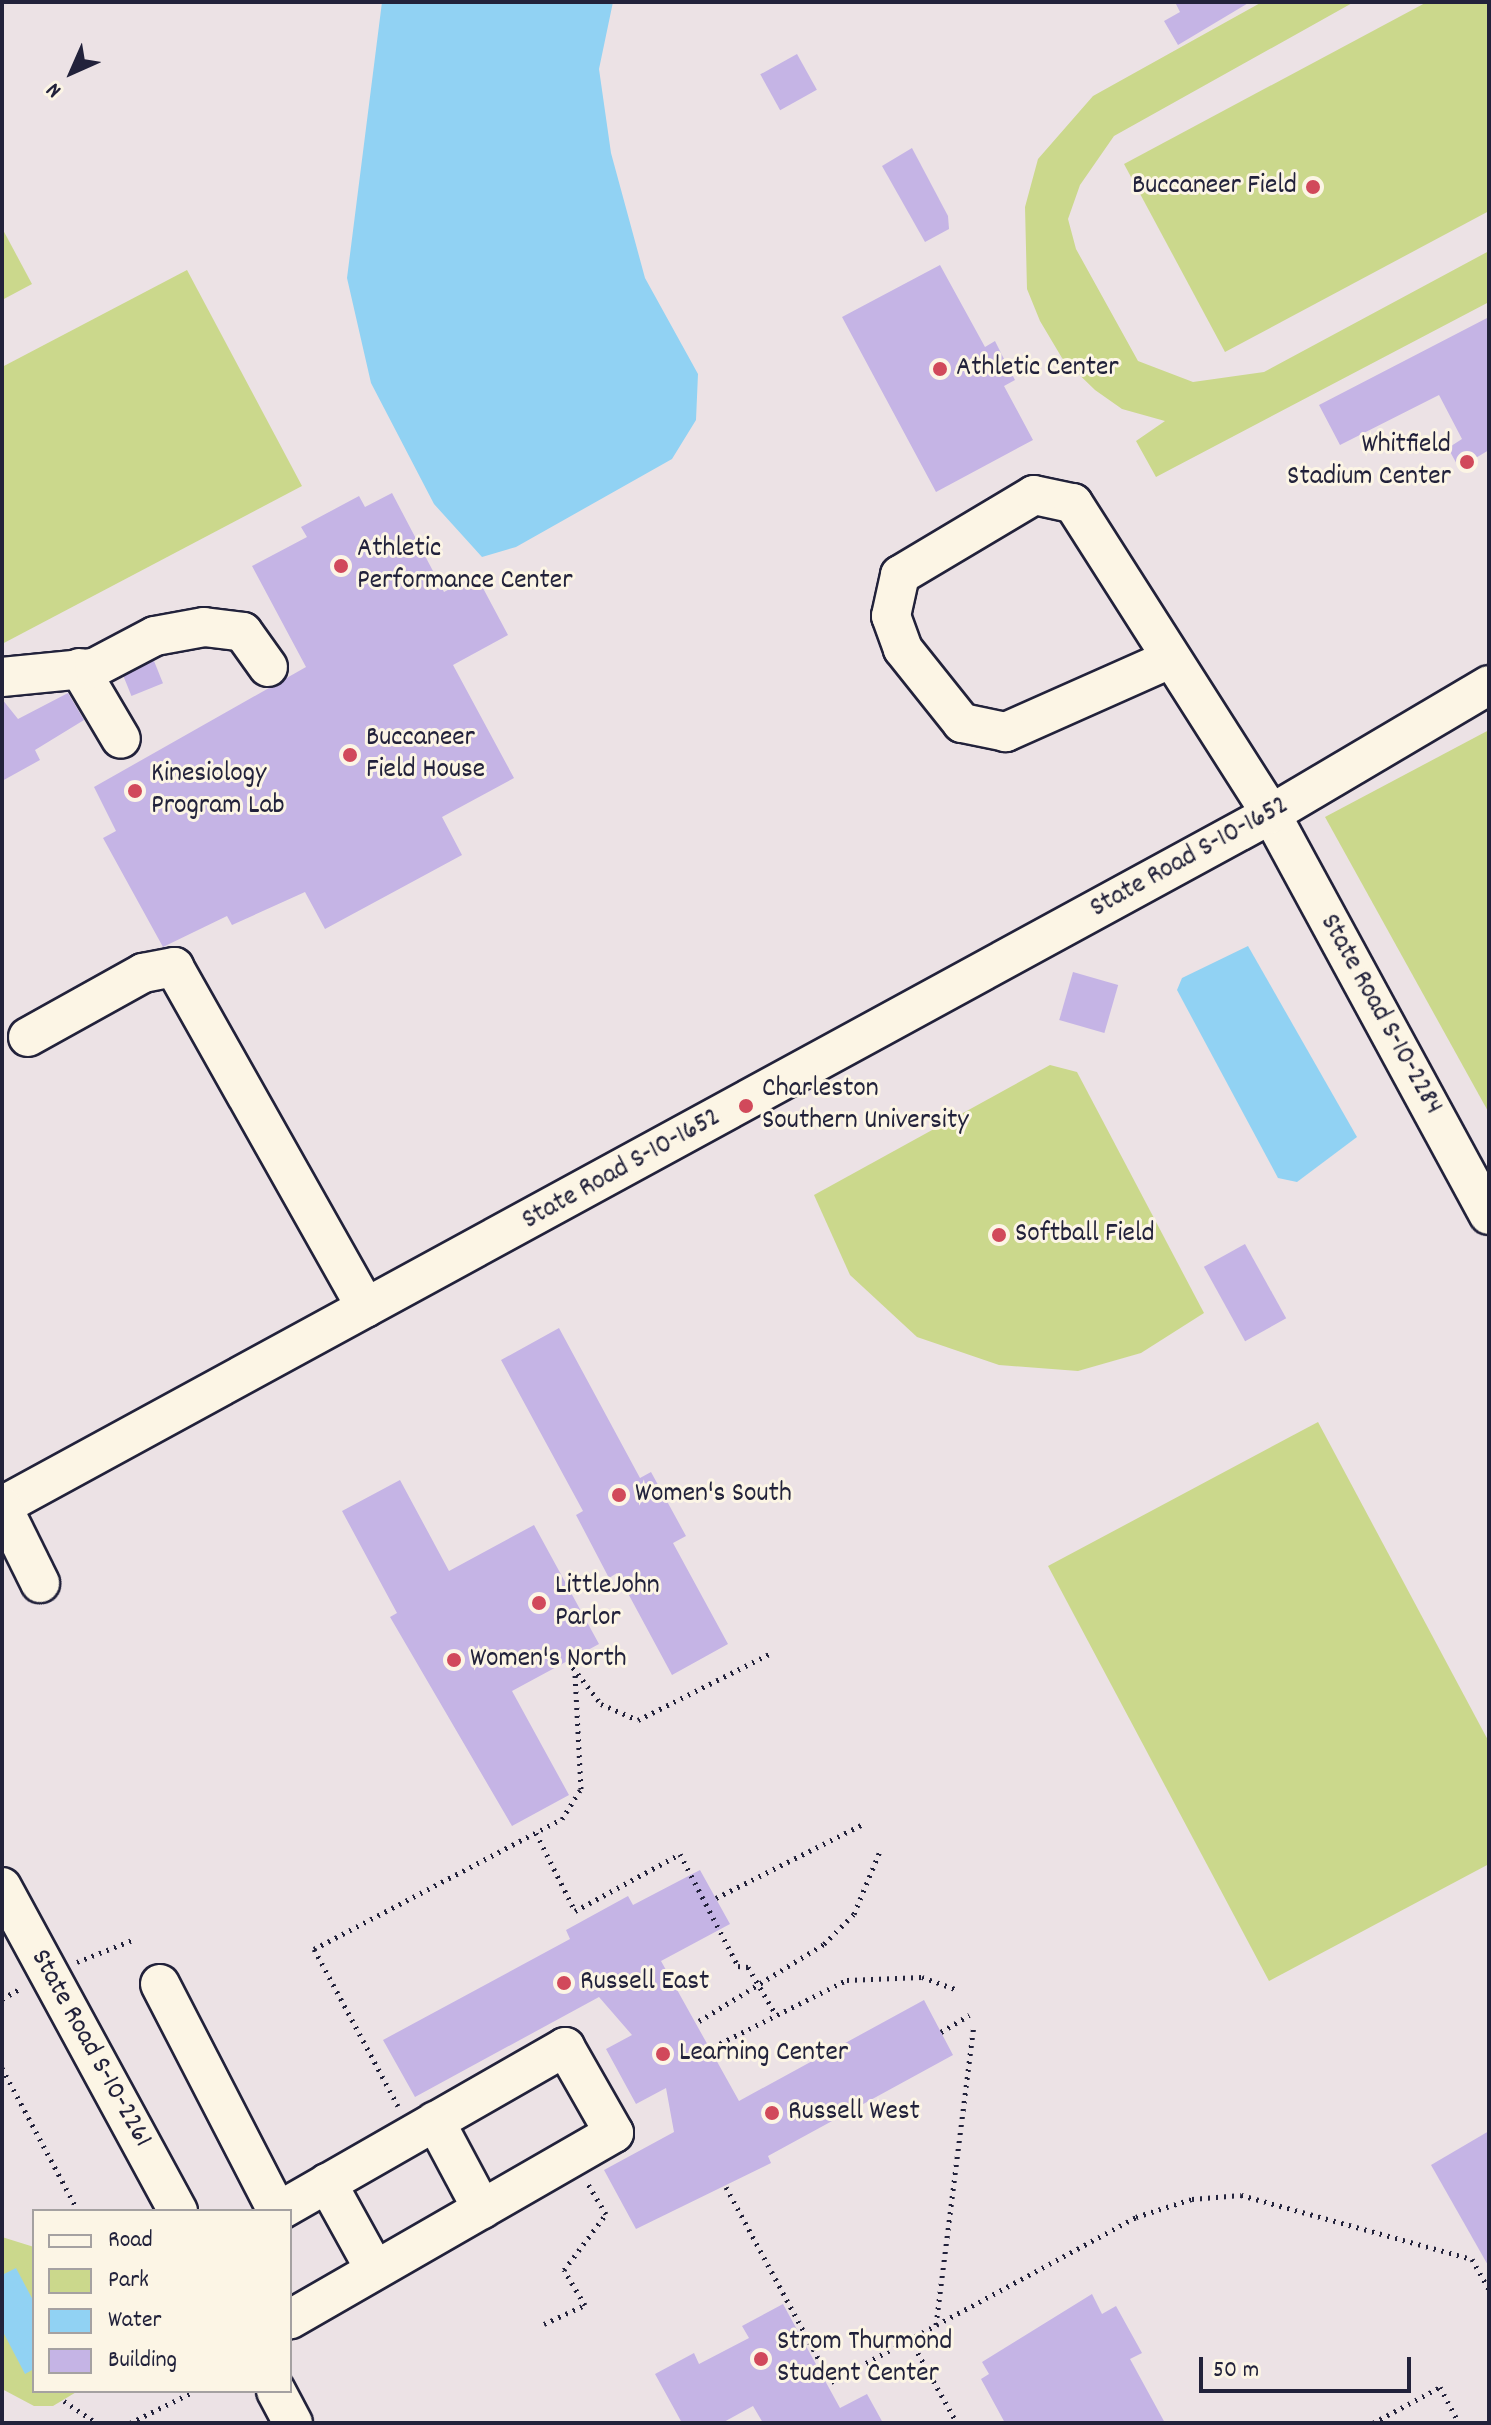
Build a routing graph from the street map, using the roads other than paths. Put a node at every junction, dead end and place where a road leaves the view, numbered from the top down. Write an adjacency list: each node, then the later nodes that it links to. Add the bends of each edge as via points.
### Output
1 (1170, 659): 1 (street, via 1073,503 1034,495 900,575 891,616 903,649 962,723 1006,732); 7 (street, State Road S-10-2284)
2 (268, 667): 3 (street, via 243,632 204,627 155,636 94,668)
3 (79, 668): 4 (street); 6 (street)
4 (2, 677)
5 (1489, 685): 7 (street, State Road S-10-1652)
6 (121, 739)
7 (1271, 814): 9 (street, State Road S-10-2284); 10 (street, State Road S-10-1652)
8 (28, 1037): 10 (street, via 143,973 174,967)
9 (1489, 1215)
10 (366, 1308): 11 (street, State Road S-10-1652)
11 (2, 1506): 12 (street)
12 (40, 1583)
13 (2, 1887): 17 (street, State Road S-10-2261)
14 (160, 1984): 18 (street)
15 (424, 2128): 16 (street); 20 (street); 20 (street, via 565,2047 614,2133)
16 (327, 2183): 19 (street); 21 (street)
17 (177, 2209)
18 (277, 2209)
19 (282, 2209)
20 (482, 2209): 21 (street)
21 (375, 2270): 22 (street)
22 (292, 2318)
23 (277, 2393): 24 (street)
24 (293, 2423)

